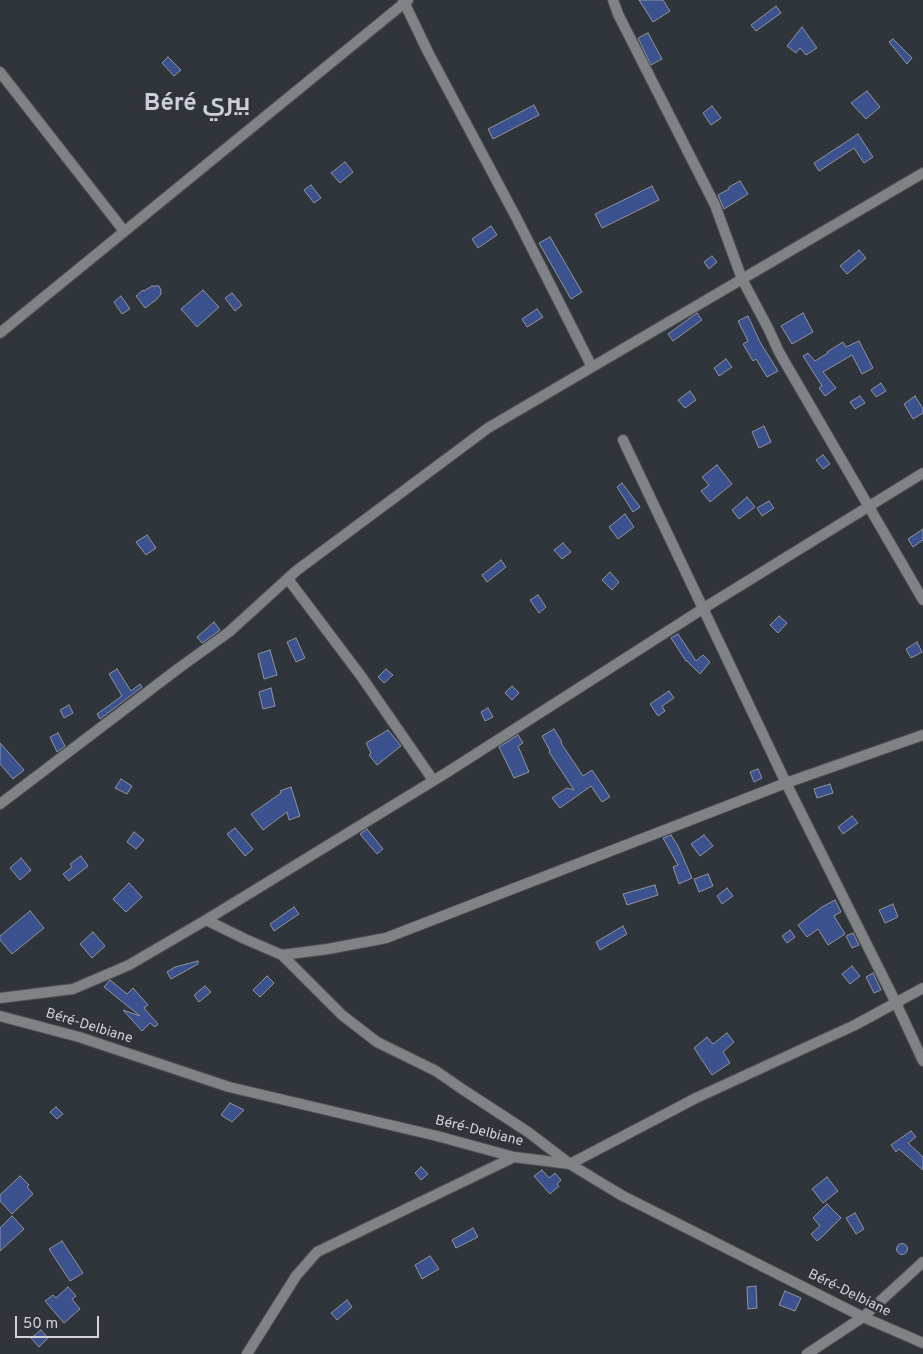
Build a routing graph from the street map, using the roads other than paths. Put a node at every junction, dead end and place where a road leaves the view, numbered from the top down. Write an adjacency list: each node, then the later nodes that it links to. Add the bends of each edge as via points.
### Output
1 (613, 0): 6 (street, via 715,205)
2 (405, 1): 5 (street); 8 (street, via 428,52)
3 (0, 72): 5 (street)
4 (923, 173): 6 (street)
5 (124, 231): 7 (street)
6 (742, 279): 8 (street); 11 (street, via 779,352)
7 (0, 333)
8 (592, 367): 12 (street, via 488,428)
9 (623, 440): 14 (street)
10 (923, 473): 11 (street)
11 (869, 507): 13 (street); 14 (street)
12 (288, 579): 16 (street); 18 (street, via 230,632)
13 (923, 600)
14 (704, 608): 16 (street); 17 (street)
15 (923, 735): 17 (street)
16 (433, 780): 19 (street)
17 (786, 783): 20 (street, via 386,938); 23 (street)
18 (2, 798)
19 (206, 920): 20 (street); 22 (street, via 129,965 73,989)
20 (282, 954): 27 (street, via 342,1015 377,1042 436,1071)
21 (923, 988): 23 (street)
22 (0, 998)
23 (896, 1003): 25 (street); 27 (street, via 855,1026 696,1098)
24 (0, 1016): 26 (street, Béré-Delbiane, via 79,1037 229,1088)
25 (923, 1061)
26 (514, 1157): 27 (street, Béré-Delbiane); 31 (street, via 317,1252 296,1276)
27 (570, 1164): 29 (street, Béré-Delbiane, via 621,1195)
28 (923, 1262): 29 (street)
29 (863, 1317): 30 (street, Béré-Delbiane); 32 (street)
30 (923, 1343)
31 (247, 1354)
32 (807, 1354)

